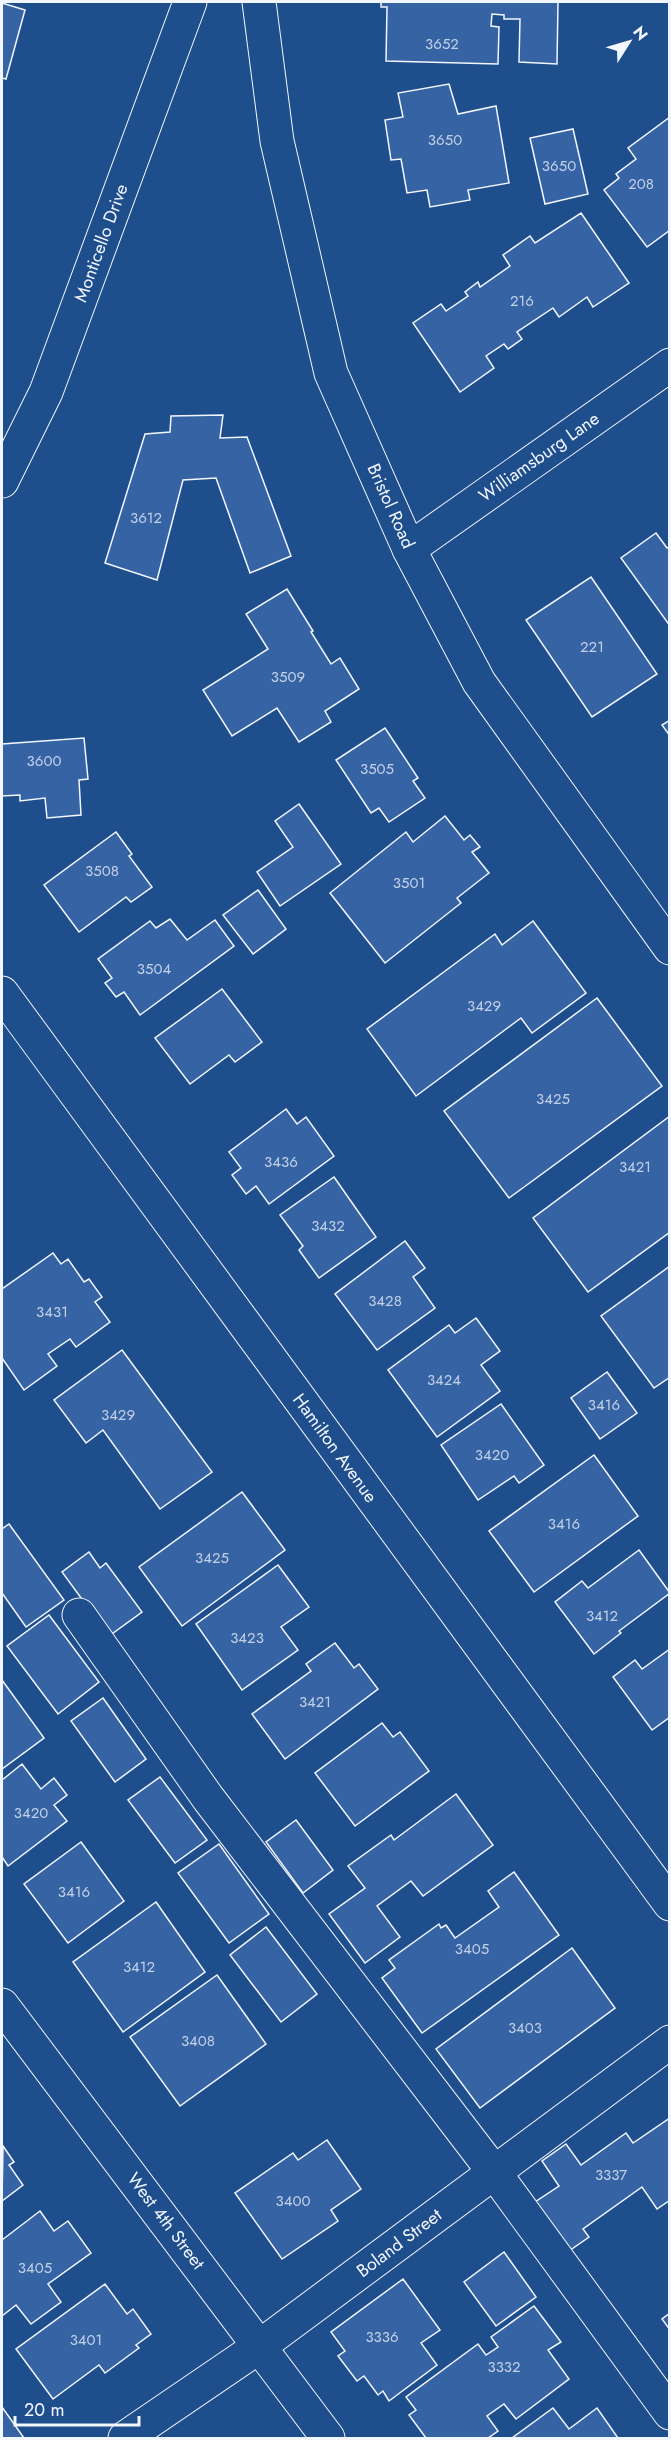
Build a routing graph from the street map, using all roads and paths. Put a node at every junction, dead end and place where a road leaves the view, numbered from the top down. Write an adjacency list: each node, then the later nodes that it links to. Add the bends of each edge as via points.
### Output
1 (190, 2): 4 (street, Monticello Drive, via 46,392)
2 (258, 2): 5 (street, Bristol Road, via 277,141 331,373)
3 (669, 365): 5 (street, Williamsburg Lane)
4 (2, 480)
5 (410, 549): 6 (street, Bristol Road, via 479,682)
6 (669, 948)
7 (2, 993): 9 (street, Hamilton Avenue)
8 (79, 1615): 12 (street, via 208,1798)
9 (669, 1904)
10 (2, 2005): 13 (street, West 4th Street)
11 (669, 2042): 12 (street, Boland Street)
12 (494, 2172): 13 (street, Boland Street); 14 (street)
13 (260, 2346): 15 (street, Boland Street); 16 (street, West 4th Street)
14 (669, 2413)
15 (125, 2439)
16 (328, 2439)

